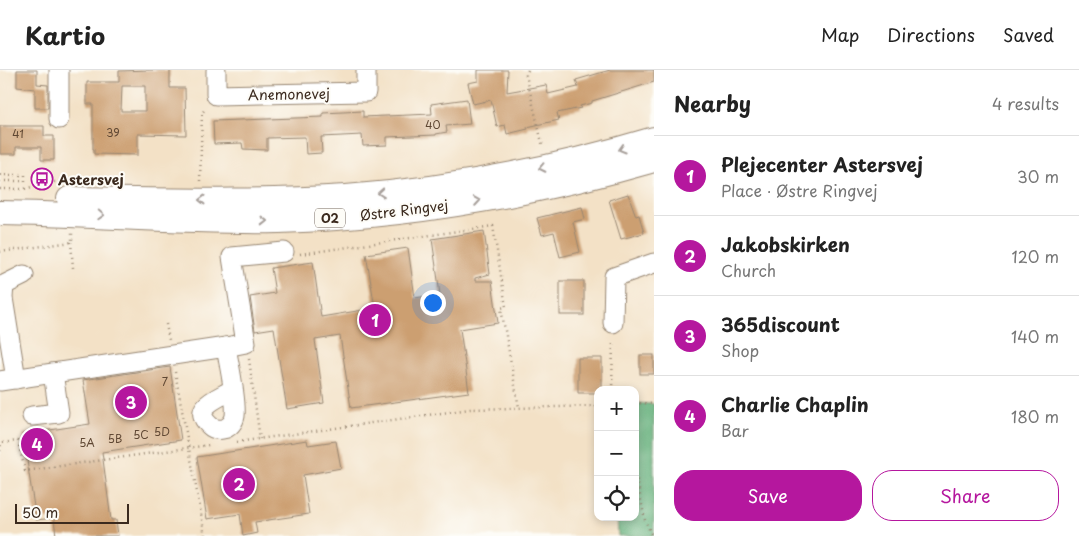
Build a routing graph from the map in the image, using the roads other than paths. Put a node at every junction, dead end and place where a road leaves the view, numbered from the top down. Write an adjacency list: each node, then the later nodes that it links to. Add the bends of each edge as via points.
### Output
1 (59, 70): 4 (street)
2 (216, 70): 3 (street, Anemonevej, via 216,95 366,92)
3 (366, 70)
4 (59, 120)
5 (654, 139): 7 (main road, Østre Ringvej / O2, one-way to 7, via 482,180 412,191 344,197 200,200)
6 (654, 160): 8 (main road, Østre Ringvej / O2, one-way to 6, via 199,221 278,221 355,216 514,194)
7 (0, 198)
8 (0, 213)
9 (284, 252): 13 (street, via 232,257 246,343)
10 (654, 263): 12 (street, via 614,277)
11 (24, 275): 15 (street, via 4,285)
12 (612, 323)
13 (226, 347): 14 (street); 16 (street)
14 (53, 373): 15 (street); 17 (street, via 59,413)
15 (8, 380)
16 (233, 389)
17 (32, 416)

